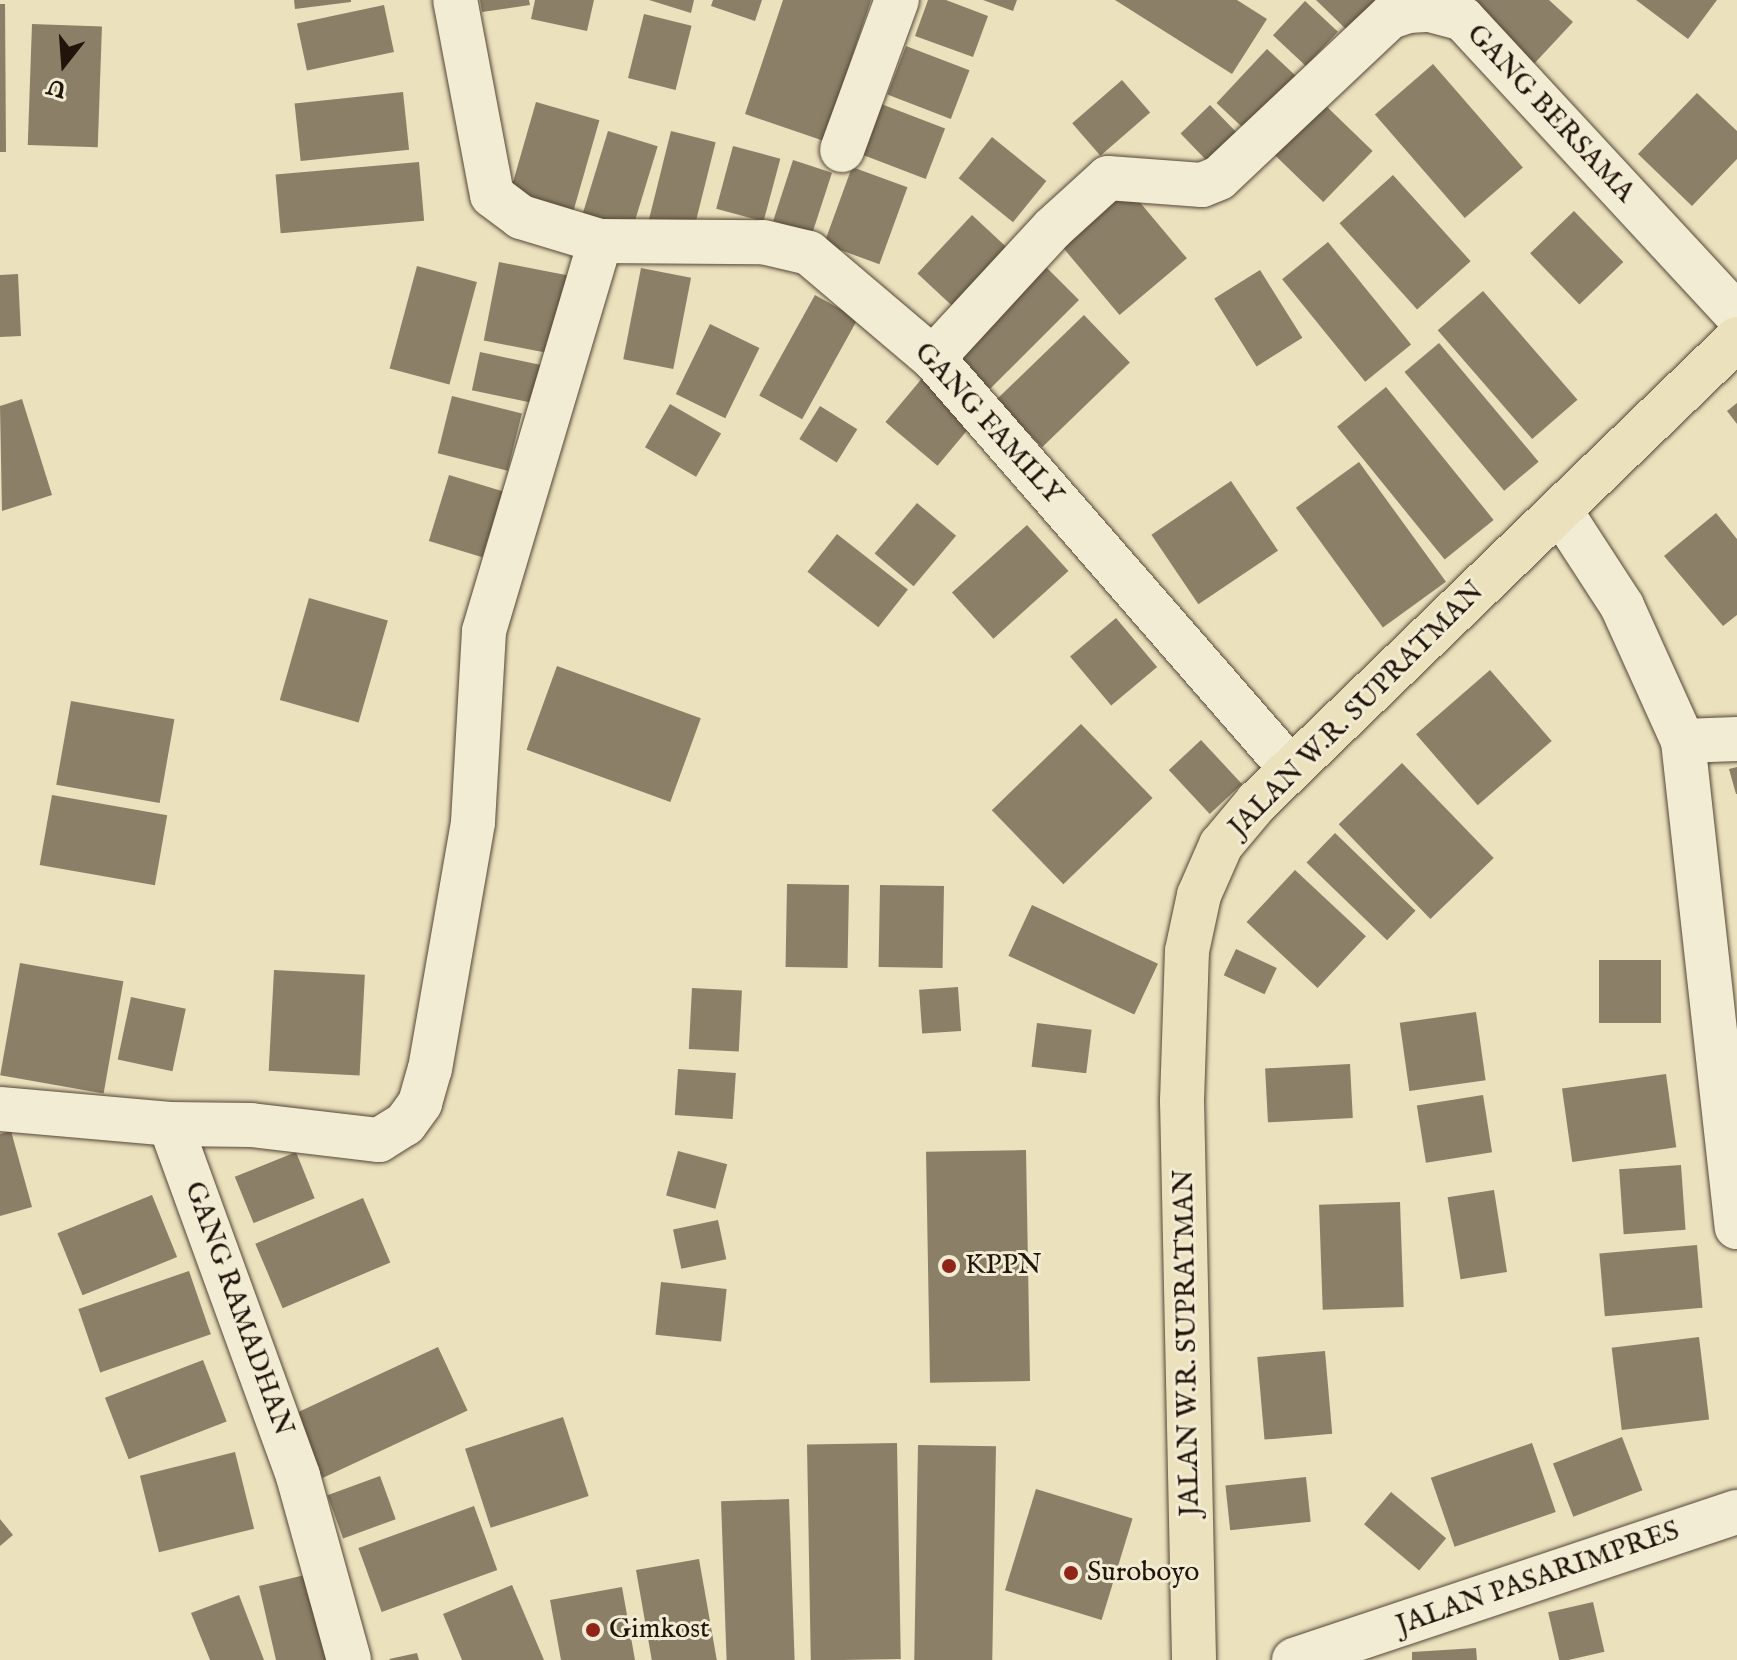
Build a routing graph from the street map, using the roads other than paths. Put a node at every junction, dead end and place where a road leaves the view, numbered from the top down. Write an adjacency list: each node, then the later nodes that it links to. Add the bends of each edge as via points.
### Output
1 (455, 0): 4 (street, GANG FAMILY, via 492,195 521,217)
2 (897, 0): 3 (street)
3 (842, 150)
4 (600, 241): 7 (street, GANG FAMILY, via 784,244 809,253); 13 (street, via 484,631 473,822 420,1103 405,1124 379,1140 251,1125)
5 (1737, 315): 7 (street, GANG BERSAMA, via 1463,19 1430,10 1408,11 1390,17 1219,178 1202,185 1108,178 1053,228)
6 (1737, 339): 8 (highway, JALAN W.R. SUPRATMAN)
7 (933, 358): 11 (street, GANG FAMILY)
8 (1561, 512): 10 (street, via 1622,606); 11 (highway, JALAN W.R. SUPRATMAN)
9 (1737, 739): 10 (street)
10 (1683, 741): 14 (street)
11 (1291, 769): 18 (highway, JALAN W.R. SUPRATMAN, via 1221,845 1199,895 1187,951 1182,1101)
12 (0, 1109): 13 (street)
13 (170, 1124): 17 (street, GANG RAMADHAN, via 298,1476)
14 (1733, 1144): 15 (street)
15 (1737, 1227)
16 (1737, 1512): 19 (street, JALAN PASARIMPRES)
17 (349, 1660)
18 (1194, 1660)
19 (1294, 1660)

